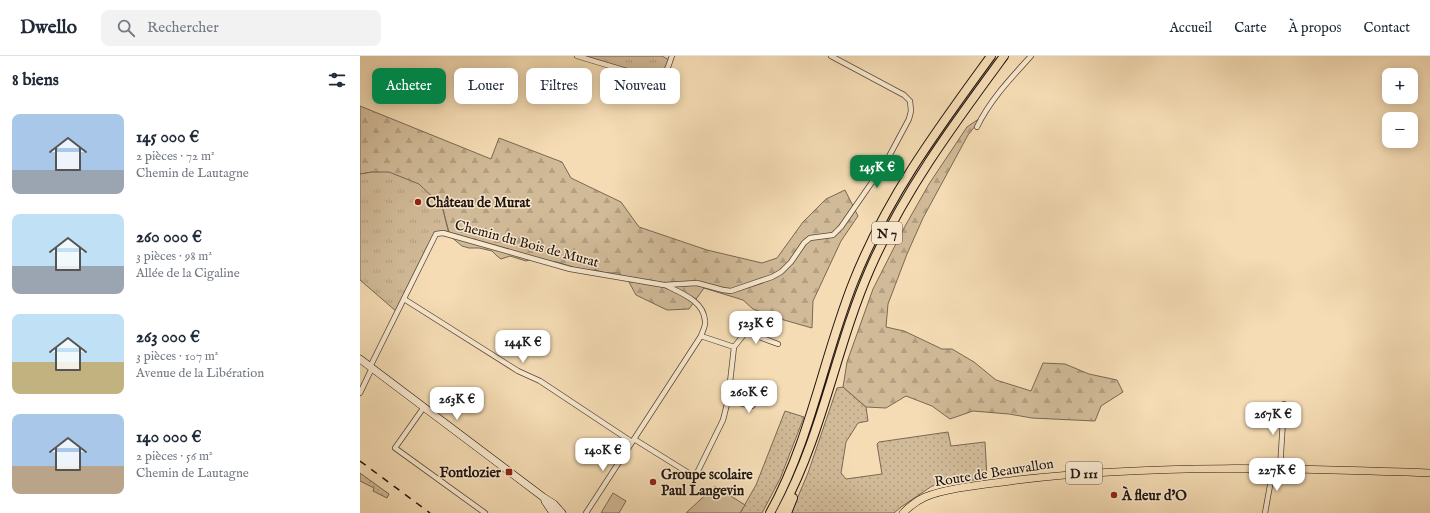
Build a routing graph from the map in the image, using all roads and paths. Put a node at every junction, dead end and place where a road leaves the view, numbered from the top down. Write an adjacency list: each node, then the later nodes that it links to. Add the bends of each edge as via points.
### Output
1 (577, 56): 2 (street, via 657,80 663,77)
2 (672, 56)
3 (831, 56): 8 (street, via 904,95 910,101 911,111 886,162 841,227 832,235 810,238 781,272 740,289 723,290 697,283)
4 (991, 56): 29 (highway, N 7, via 914,164 871,242 843,309 795,460)
5 (1004, 56): 20 (highway, N 7, via 935,152 882,242 854,311)
6 (1032, 56): 7 (street, via 1009,80)
7 (977, 127)
8 (664, 285): 9 (street, Chemin du Bois de Murat, via 570,269 443,233 436,234); 10 (street, via 688,296 700,307 705,322)
9 (404, 299): 14 (street, Chemin du Bois de Murat); 21 (street)
10 (701, 336): 12 (street); 21 (street)
11 (778, 344): 12 (street, via 746,332)
12 (734, 347): 17 (street)
13 (360, 359): 14 (main road)
14 (371, 367): 15 (street, Chemin du Bois de Murat); 19 (main road)
15 (360, 393)
16 (762, 396): 17 (street, via 752,406)
17 (728, 400): 21 (street, via 723,420 694,477)
18 (1284, 404): 22 (street)
19 (424, 408): 24 (main road); 25 (street, via 395,448)
20 (816, 433): 30 (highway, N 7); 31 (highway, N 7, via 804,472)
21 (633, 441): 28 (street)
22 (1276, 469): 23 (main road, Route de Beauvallon / D 111); 32 (main road, Route de Beauvallon / D 111, via 1147,469 1064,475 944,491 923,498); 33 (street)
23 (1430, 473)
24 (543, 497): 26 (main road); 27 (main road)
25 (485, 513)
26 (553, 513)
27 (562, 513)
28 (586, 513)
29 (770, 513)
30 (780, 513)
31 (787, 513)
32 (903, 513)
33 (1265, 513)

